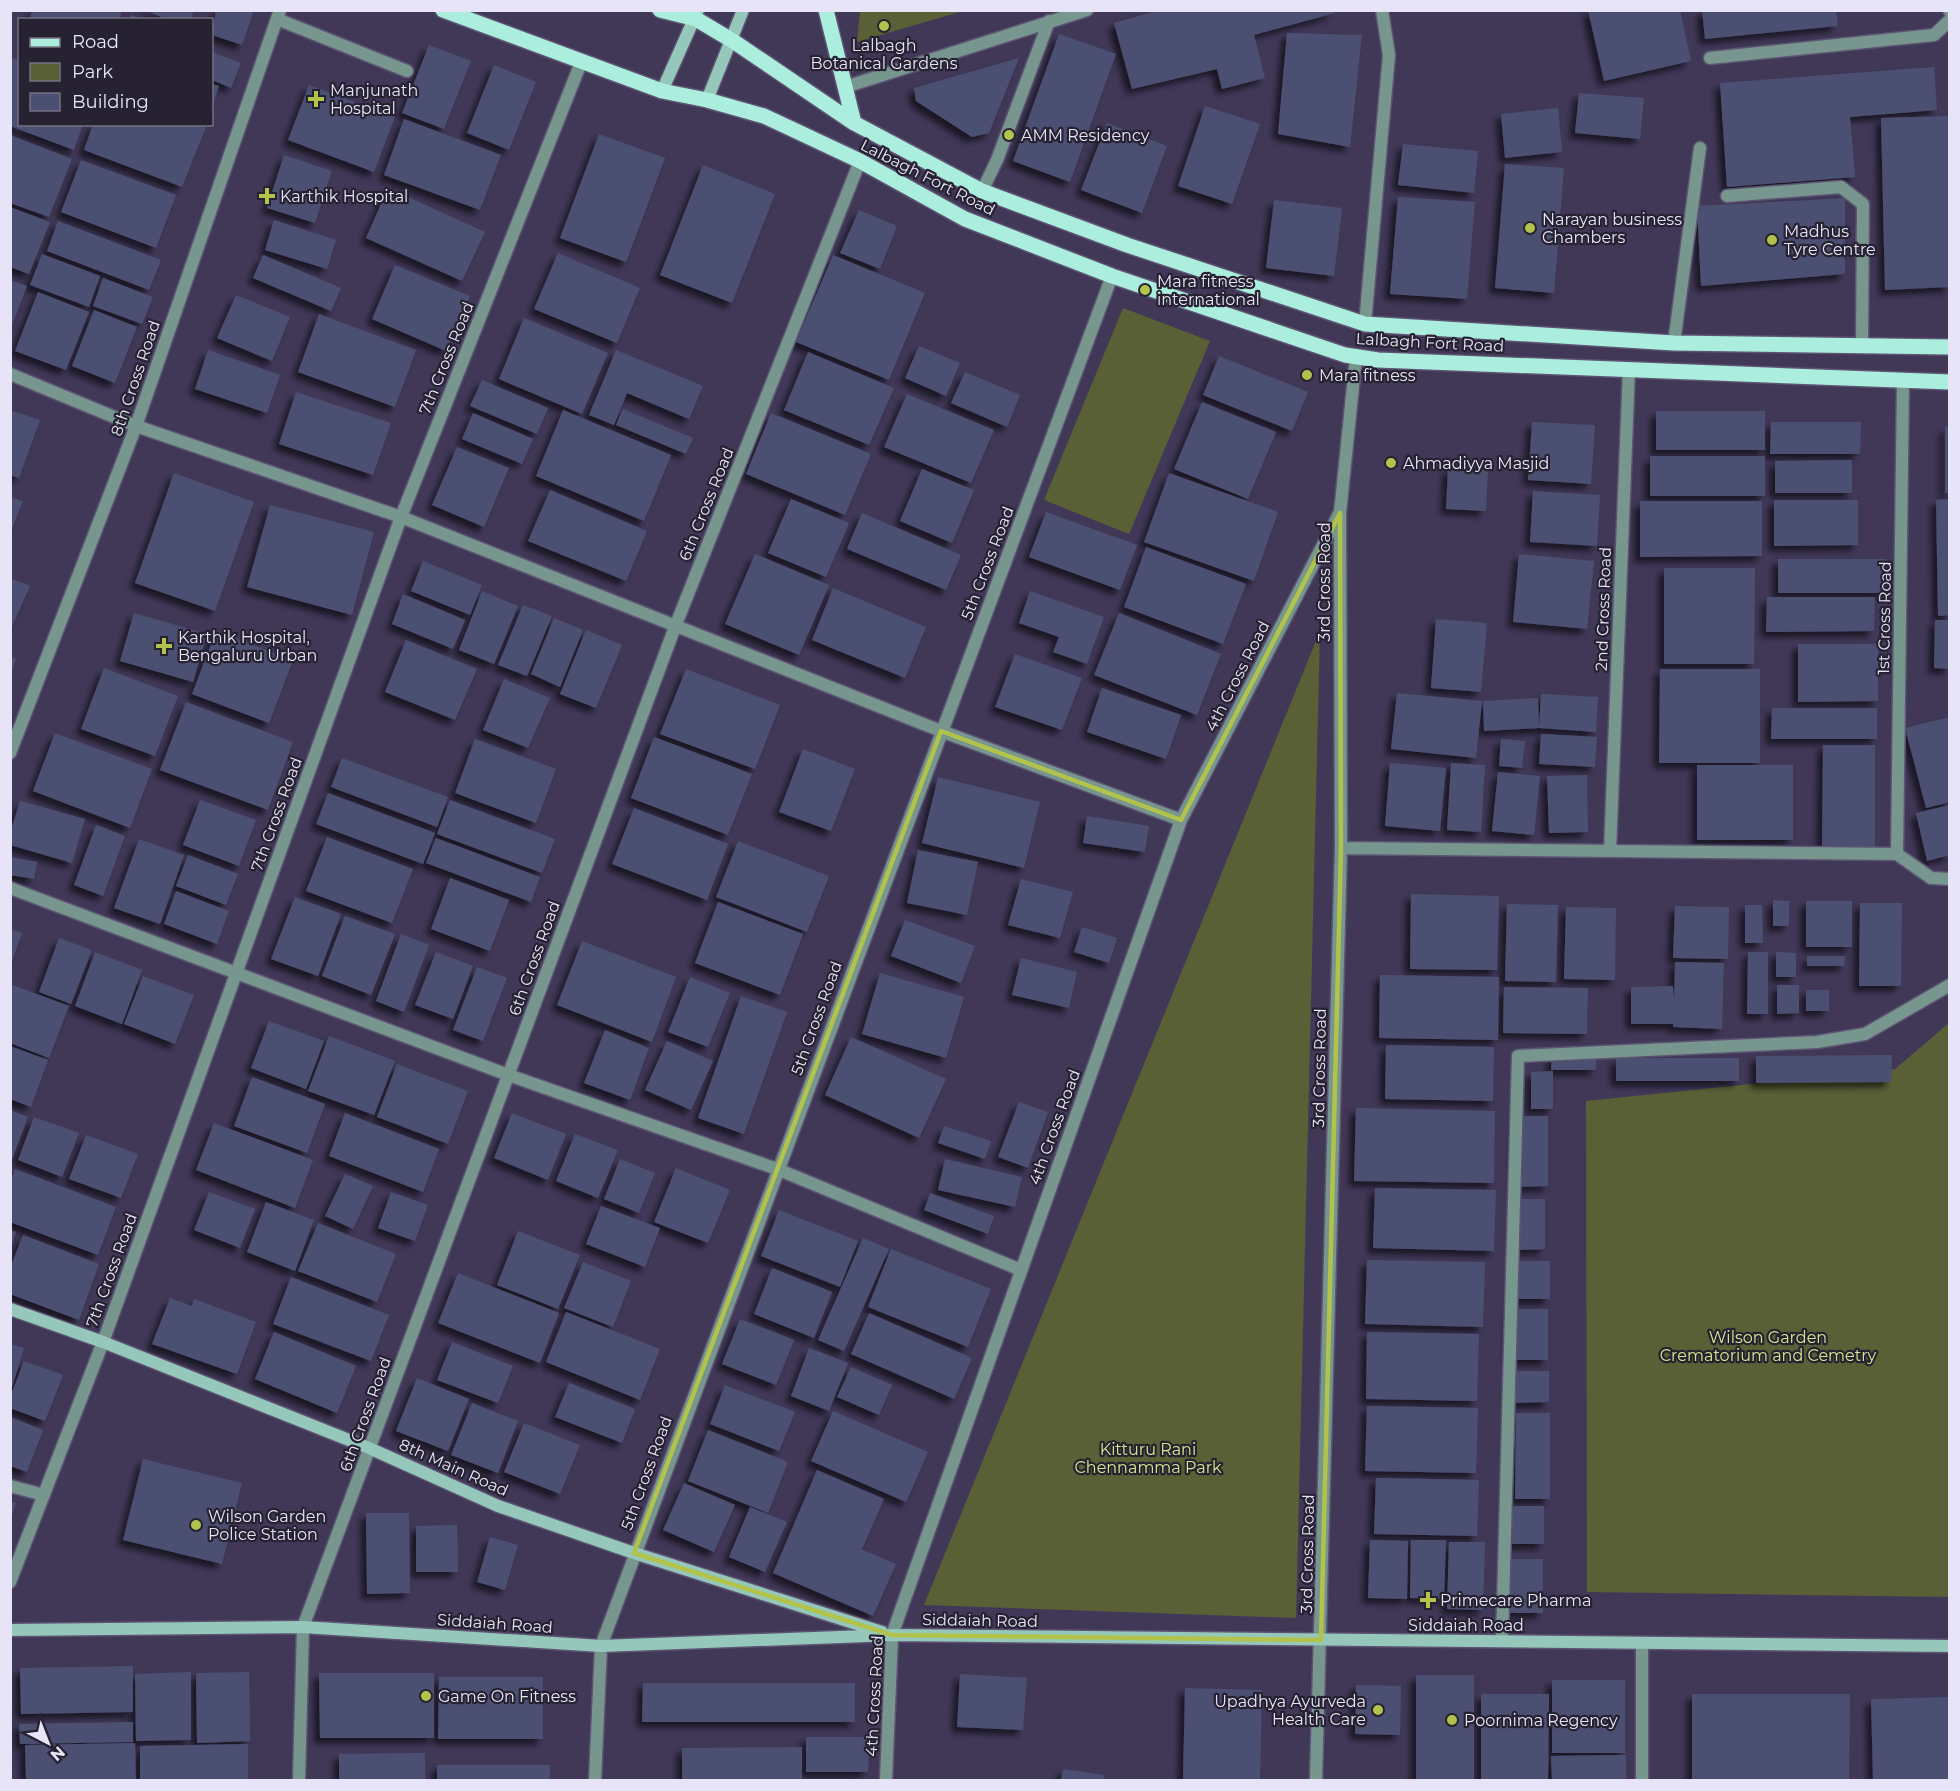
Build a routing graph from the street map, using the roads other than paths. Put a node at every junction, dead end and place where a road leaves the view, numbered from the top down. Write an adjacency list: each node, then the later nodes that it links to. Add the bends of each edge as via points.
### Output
1 (443, 10): 13 (main road, Lalbagh Fort Road)
2 (660, 10): 8 (main road, Lalbagh Fort Road)
3 (743, 10): 11 (main road)
4 (826, 10): 15 (main road)
5 (1087, 10): 10 (street)
6 (1382, 10): 24 (street, via 1389,55)
7 (278, 15): 14 (street); 33 (street, 8th Cross Road)
8 (697, 15): 11 (main road, Lalbagh Fort Road); 16 (main road)
9 (1950, 20): 12 (street, via 1934,34)
10 (1049, 21): 15 (street); 21 (street)
11 (733, 40): 17 (main road); 18 (main road, Lalbagh Fort Road)
12 (1710, 58)
13 (582, 60): 16 (main road, Lalbagh Fort Road); 35 (street, 7th Cross Road)
14 (406, 71)
15 (844, 87): 18 (main road)
16 (662, 91): 17 (main road, Lalbagh Fort Road)
17 (707, 100): 20 (main road, Lalbagh Fort Road, via 764,116)
18 (854, 123): 21 (main road, Lalbagh Fort Road)
19 (1700, 148): 25 (street)
20 (860, 161): 23 (main road, Lalbagh Fort Road, via 965,219); 36 (street, 6th Cross Road)
21 (982, 191): 24 (main road, Lalbagh Fort Road, via 1127,245)
22 (1726, 196): 26 (street, via 1840,187 1863,204)
23 (1112, 276): 28 (main road, Lalbagh Fort Road); 37 (street, 5th Cross Road)
24 (1365, 324): 25 (main road, Lalbagh Fort Road)
25 (1674, 343): 26 (main road, Lalbagh Fort Road)
26 (1862, 346): 27 (main road, Lalbagh Fort Road)
27 (1950, 347)
28 (1356, 357): 29 (main road, Lalbagh Fort Road); 34 (street, 3rd Cross Road)
29 (1629, 368): 31 (main road, Lalbagh Fort Road); 41 (street, 2nd Cross Road)
30 (10, 374): 33 (street)
31 (1903, 382): 32 (main road, Lalbagh Fort Road); 42 (street, 1st Cross Road)
32 (1950, 382)
33 (136, 426): 35 (street); 38 (street, 8th Cross Road)
34 (1340, 513): 39 (street, 4th Cross Road); 40 (street, 3rd Cross Road)
35 (401, 517): 36 (street); 45 (street, 7th Cross Road)
36 (675, 627): 37 (street); 47 (street, 6th Cross Road)
37 (941, 731): 39 (street); 48 (street, 5th Cross Road)
38 (10, 753)
39 (1181, 820): 49 (street, 4th Cross Road)
40 (1341, 848): 41 (street); 60 (street, 3rd Cross Road)
41 (1610, 851): 42 (street)
42 (1897, 854): 43 (street, via 1931,878)
43 (1950, 879)
44 (10, 888): 45 (street)
45 (237, 972): 47 (street); 51 (street, 7th Cross Road)
46 (1950, 985): 61 (street, via 1865,1034 1816,1042 1518,1056)
47 (508, 1075): 48 (street); 52 (street, 6th Cross Road)
48 (777, 1169): 49 (street); 55 (street, 5th Cross Road)
49 (1021, 1269): 59 (street, 4th Cross Road)
50 (10, 1309): 51 (main road, 8th Main Road)
51 (103, 1342): 52 (main road, 8th Main Road); 54 (street, 7th Cross Road)
52 (369, 1448): 55 (main road, 8th Main Road, via 498,1506); 57 (street, 6th Cross Road)
53 (10, 1486): 54 (street)
54 (44, 1495): 56 (street, 7th Cross Road)
55 (634, 1553): 59 (main road, 8th Main Road); 63 (street, 5th Cross Road)
56 (10, 1582)
57 (303, 1627): 58 (main road, Siddaiah Road); 63 (main road, Siddaiah Road); 65 (street, 6th Cross Road)
58 (10, 1630)
59 (892, 1635): 60 (main road, Siddaiah Road); 63 (main road, Siddaiah Road); 67 (street, 4th Cross Road)
60 (1321, 1640): 61 (main road, Siddaiah Road); 68 (street, 3rd Cross Road)
61 (1502, 1641): 62 (main road, Siddaiah Road)
62 (1642, 1643): 64 (main road, Siddaiah Road); 69 (street)
63 (601, 1646): 66 (street, 5th Cross Road)
64 (1950, 1646)
65 (299, 1780)
66 (595, 1780)
67 (886, 1780)
68 (1316, 1780)
69 (1642, 1780)

